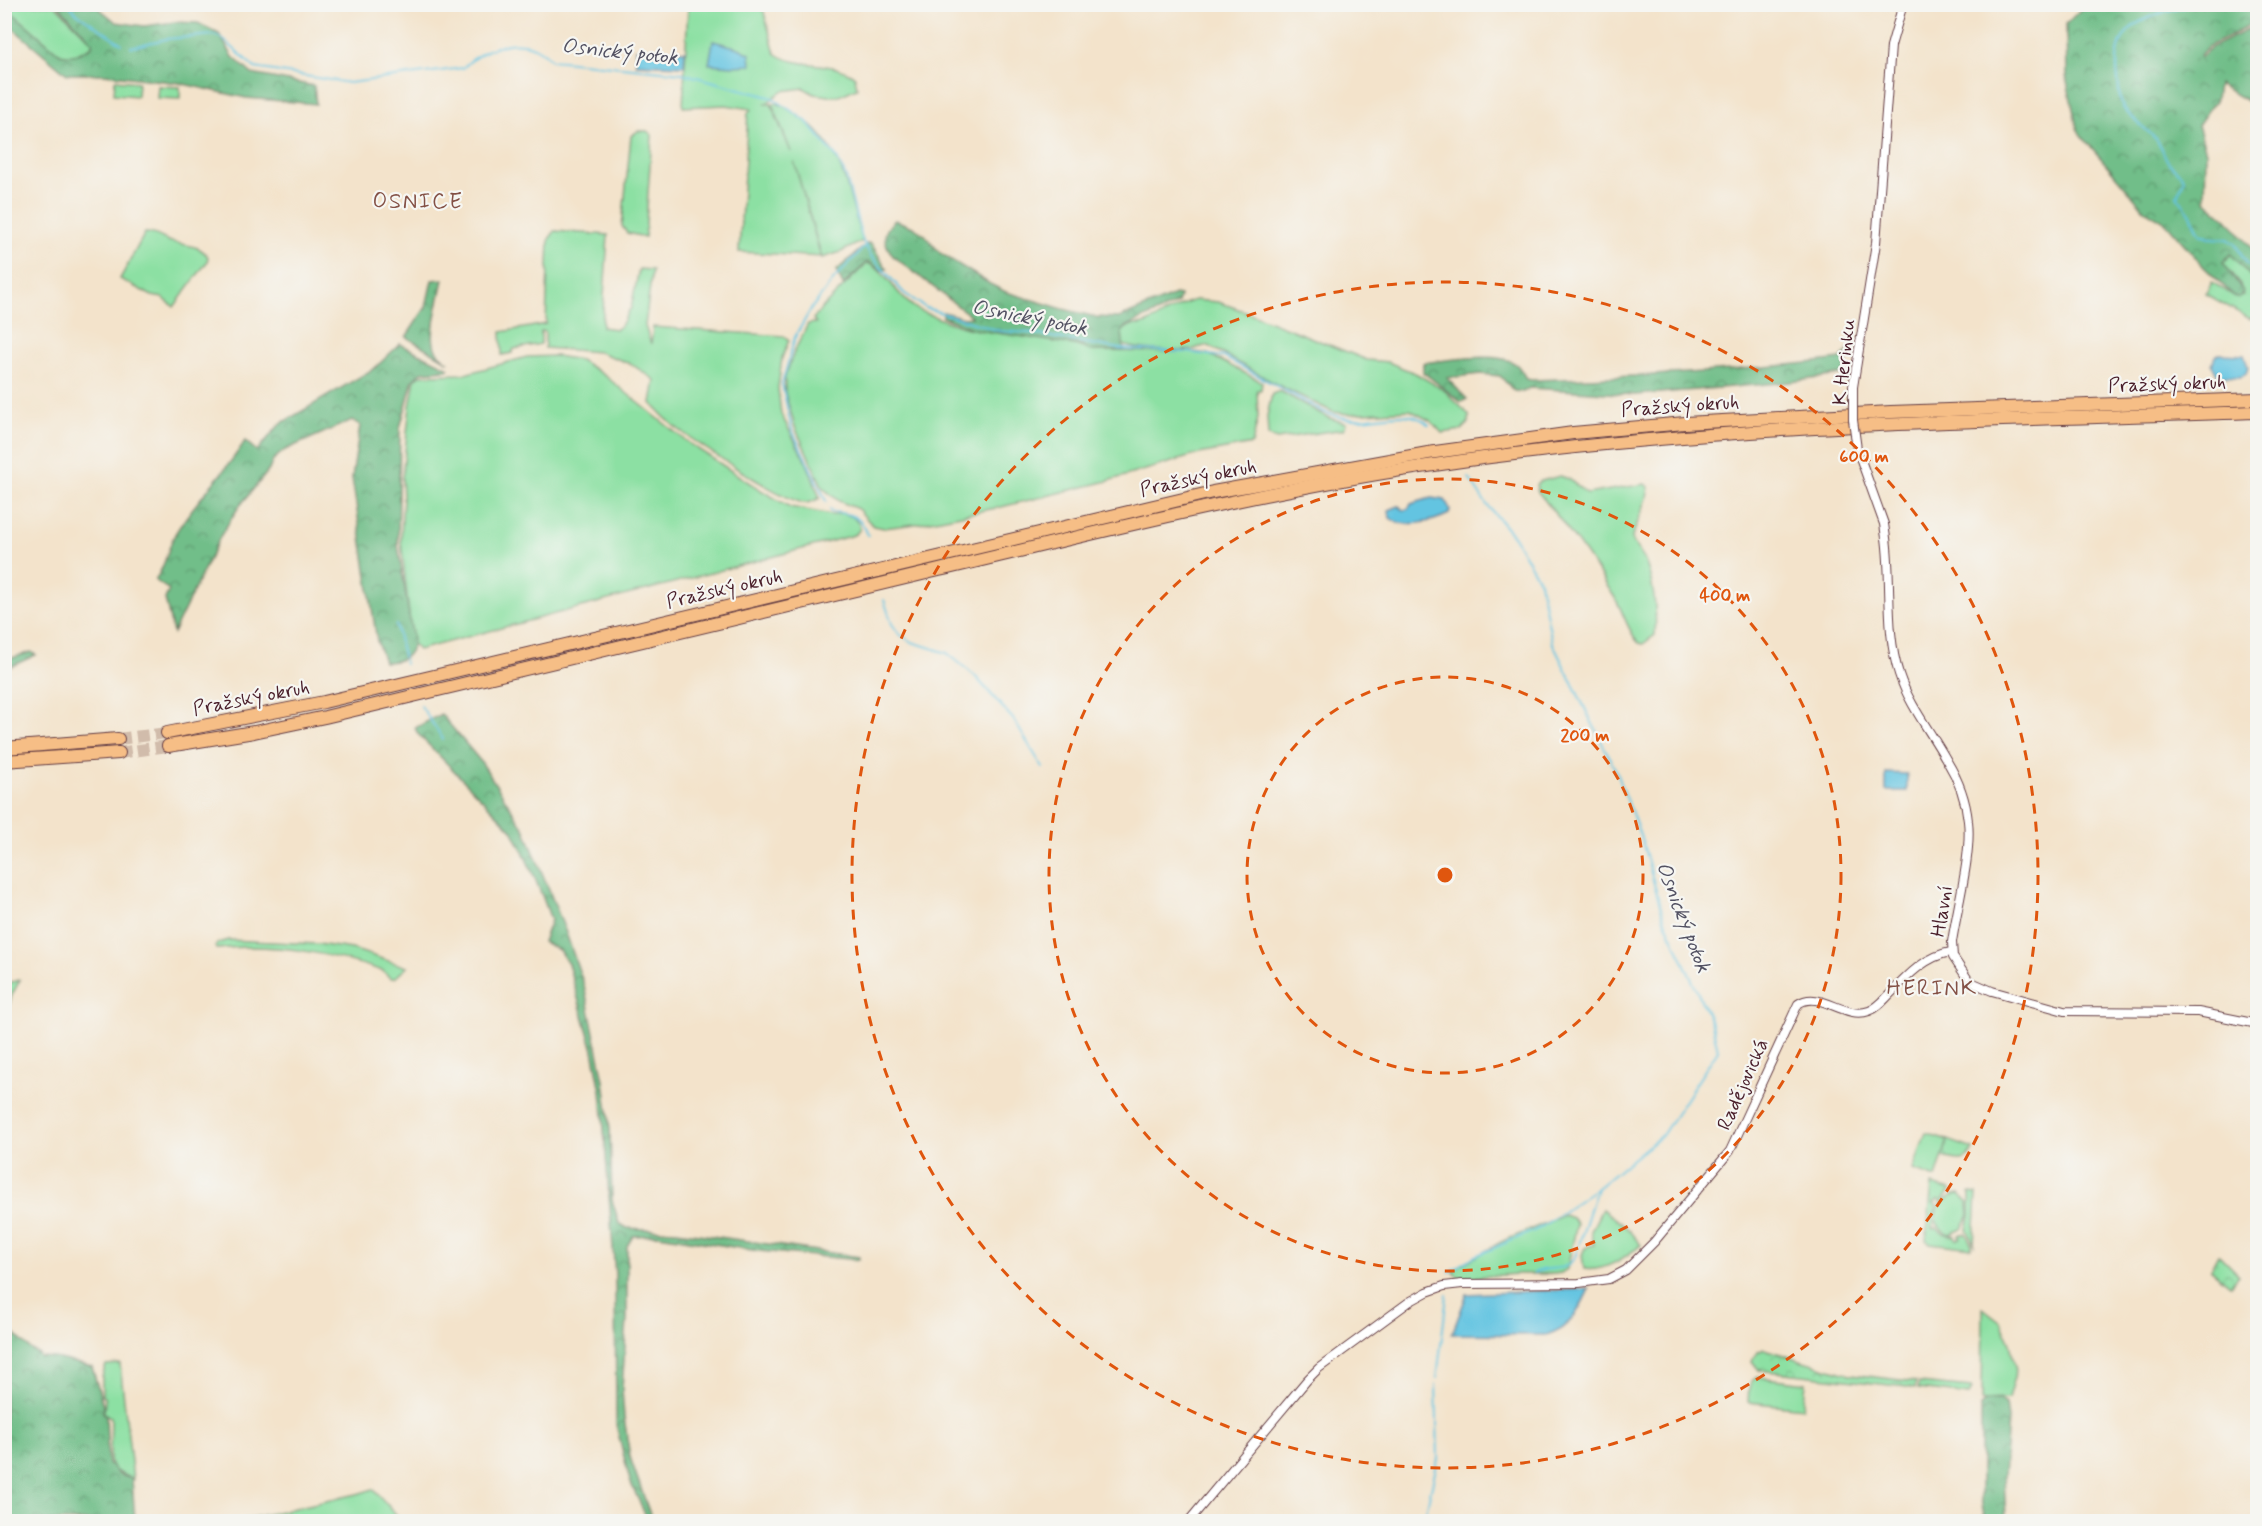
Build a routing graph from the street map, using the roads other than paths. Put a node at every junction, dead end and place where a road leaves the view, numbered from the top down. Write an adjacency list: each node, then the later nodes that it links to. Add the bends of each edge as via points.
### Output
1 (1903, 4): 4 (street, K Herinku, bridge, via 1890,48 1876,243 1853,387 1857,449 1884,524)
2 (2258, 399): 5 (highway, Pražský okruh, via 1792,416 1640,427 1428,453 1213,492 324,702)
3 (2258, 412): 7 (highway, Pražský okruh, via 1688,435 1437,464 1212,506 325,717)
4 (1898, 672): 11 (street, Hlavní, via 1956,778 1967,810 1967,848)
5 (166, 733)
6 (118, 739): 8 (highway)
7 (168, 746)
8 (4, 748)
9 (119, 753): 10 (highway)
10 (4, 761)
11 (1951, 952): 12 (street, Hlavní, via 1969,981 2064,1011 2198,1012); 13 (street, Radějovická, via 1928,959 1871,1011 1849,1012 1812,999 1797,1004 1730,1151 1626,1270 1609,1279 1579,1283 1444,1286 1426,1292 1338,1353 1307,1380)
12 (2258, 1024)
13 (1188, 1521)

